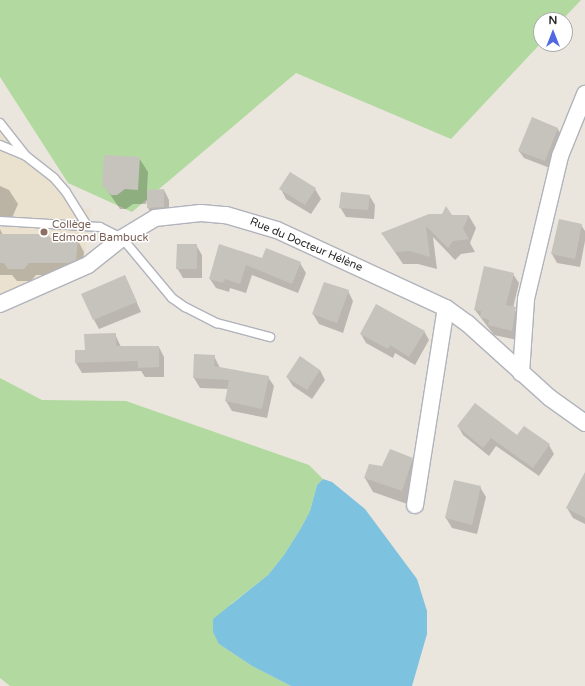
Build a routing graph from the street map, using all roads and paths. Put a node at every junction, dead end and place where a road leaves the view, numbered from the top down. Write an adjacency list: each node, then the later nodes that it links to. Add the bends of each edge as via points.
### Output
1 (585, 94): 11 (street, via 560,156 528,292)
2 (0, 123): 4 (lane)
3 (0, 146): 4 (lane)
4 (26, 156): 6 (lane, via 62,187)
5 (0, 221): 6 (lane)
6 (86, 225): 7 (lane, via 100,227)
7 (122, 238): 8 (street, Rue du Docteur Hélène, via 88,265); 9 (street, Rue du Docteur Hélène, via 155,218 201,213 226,215 277,230); 10 (lane, via 172,298 184,307 217,323)
8 (0, 304)
9 (446, 308): 11 (street, Rue du Docteur Hélène, via 467,323); 13 (street)
10 (270, 337)
11 (521, 373): 12 (street, Rue du Docteur Hélène)
12 (585, 423)
13 (415, 506)

